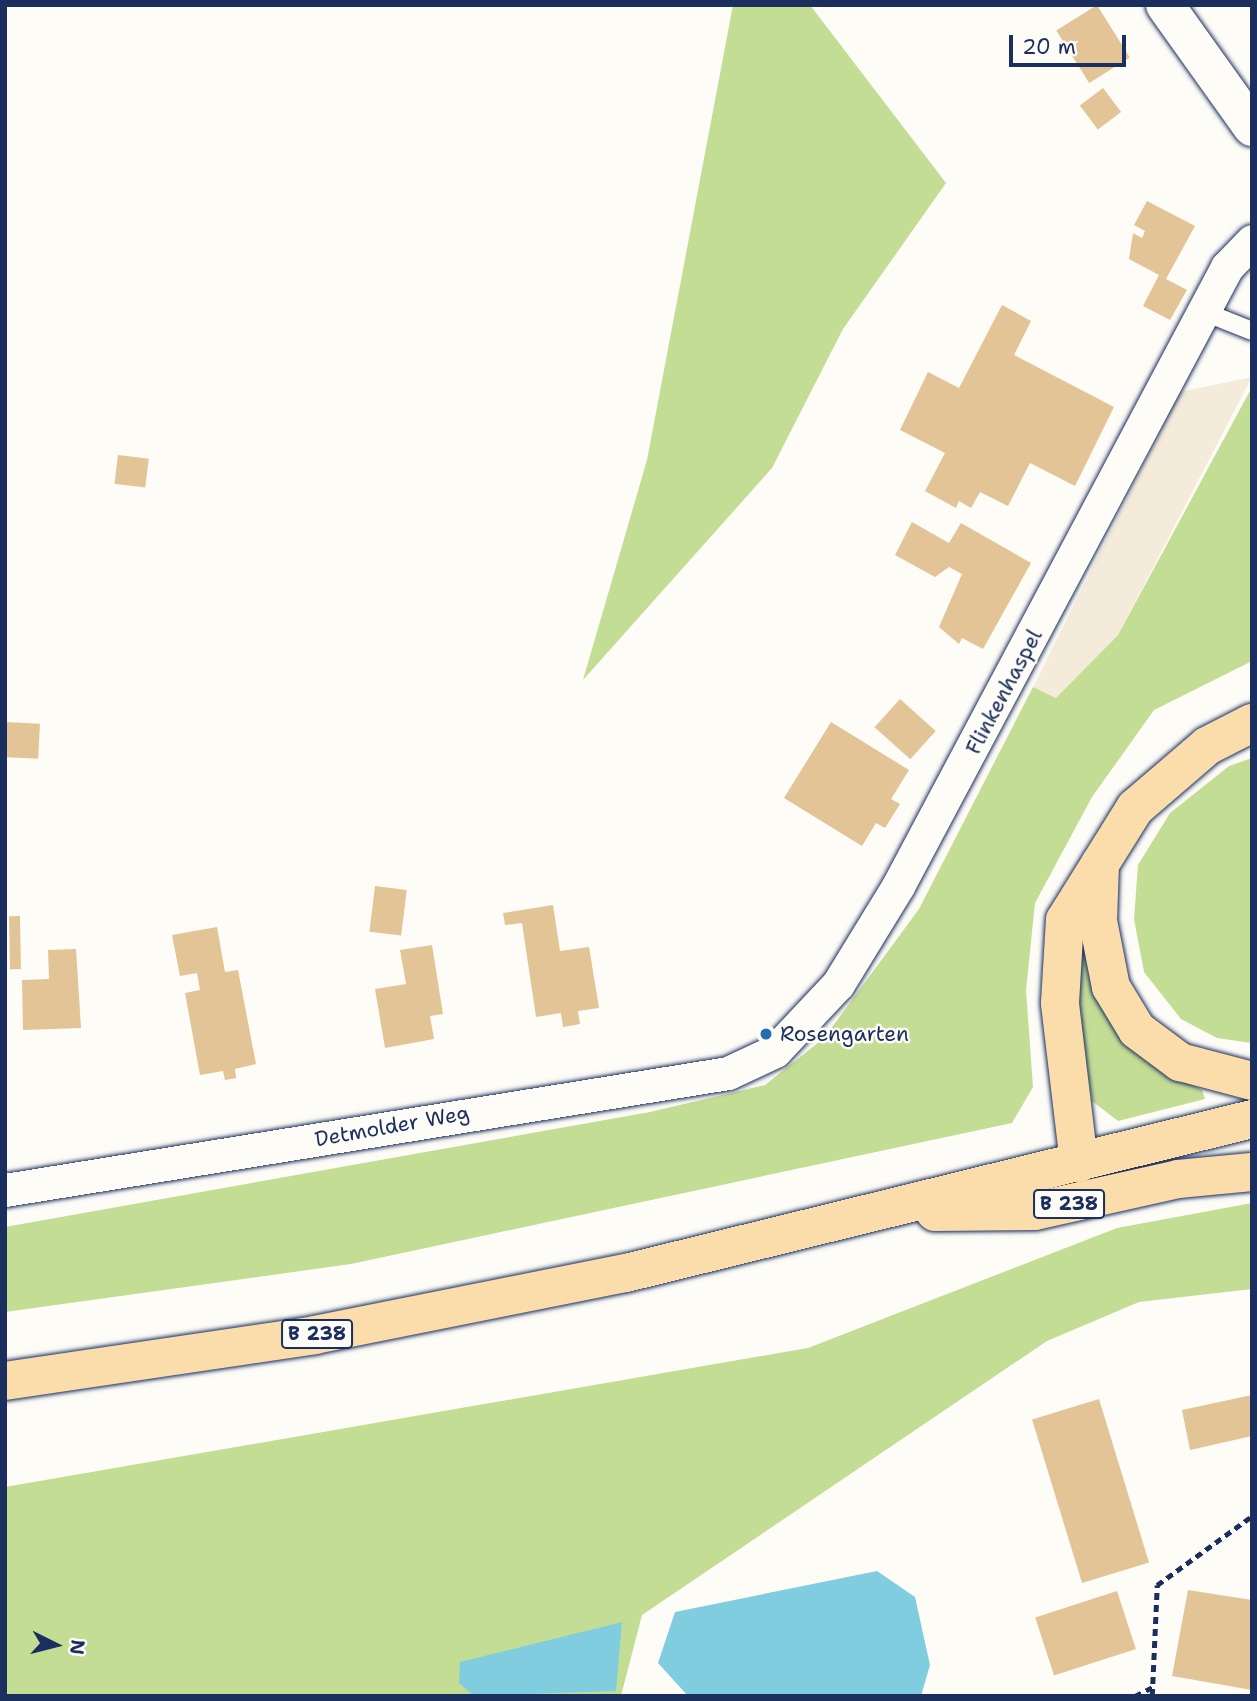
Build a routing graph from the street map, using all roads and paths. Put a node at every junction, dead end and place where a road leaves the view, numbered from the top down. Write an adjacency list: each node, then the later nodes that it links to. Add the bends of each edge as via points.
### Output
1 (1164, 5): 2 (street)
2 (1252, 127)
3 (1252, 241): 4 (street, Flinkenhaspel, via 1227,267)
4 (1207, 313): 5 (lane); 8 (street, Flinkenhaspel, via 898,886 838,984)
5 (1252, 331)
6 (1252, 723): 7 (main road, via 1177,768 1135,808)
7 (1100, 858): 9 (main road, via 1098,921 1111,986 1138,1030 1180,1062); 11 (main road, via 1065,920 1058,966)
8 (775, 1051): 13 (street, Detmolder Weg, via 728,1073)
9 (1252, 1081)
10 (1252, 1119): 11 (main road, B 238)
11 (1079, 1163): 14 (main road, B 238)
12 (1252, 1172): 14 (main road, B 238, via 1178,1180 1035,1212)
13 (5, 1191)
14 (884, 1210): 15 (main road, B 238, via 626,1273 315,1335)
15 (5, 1381)
16 (1252, 1516): 17 (path, via 1157,1585)
17 (1153, 1687): 20 (path); 21 (path)
18 (139, 1696): 19 (path)
19 (313, 1696)
20 (1135, 1696)
21 (1152, 1696)

